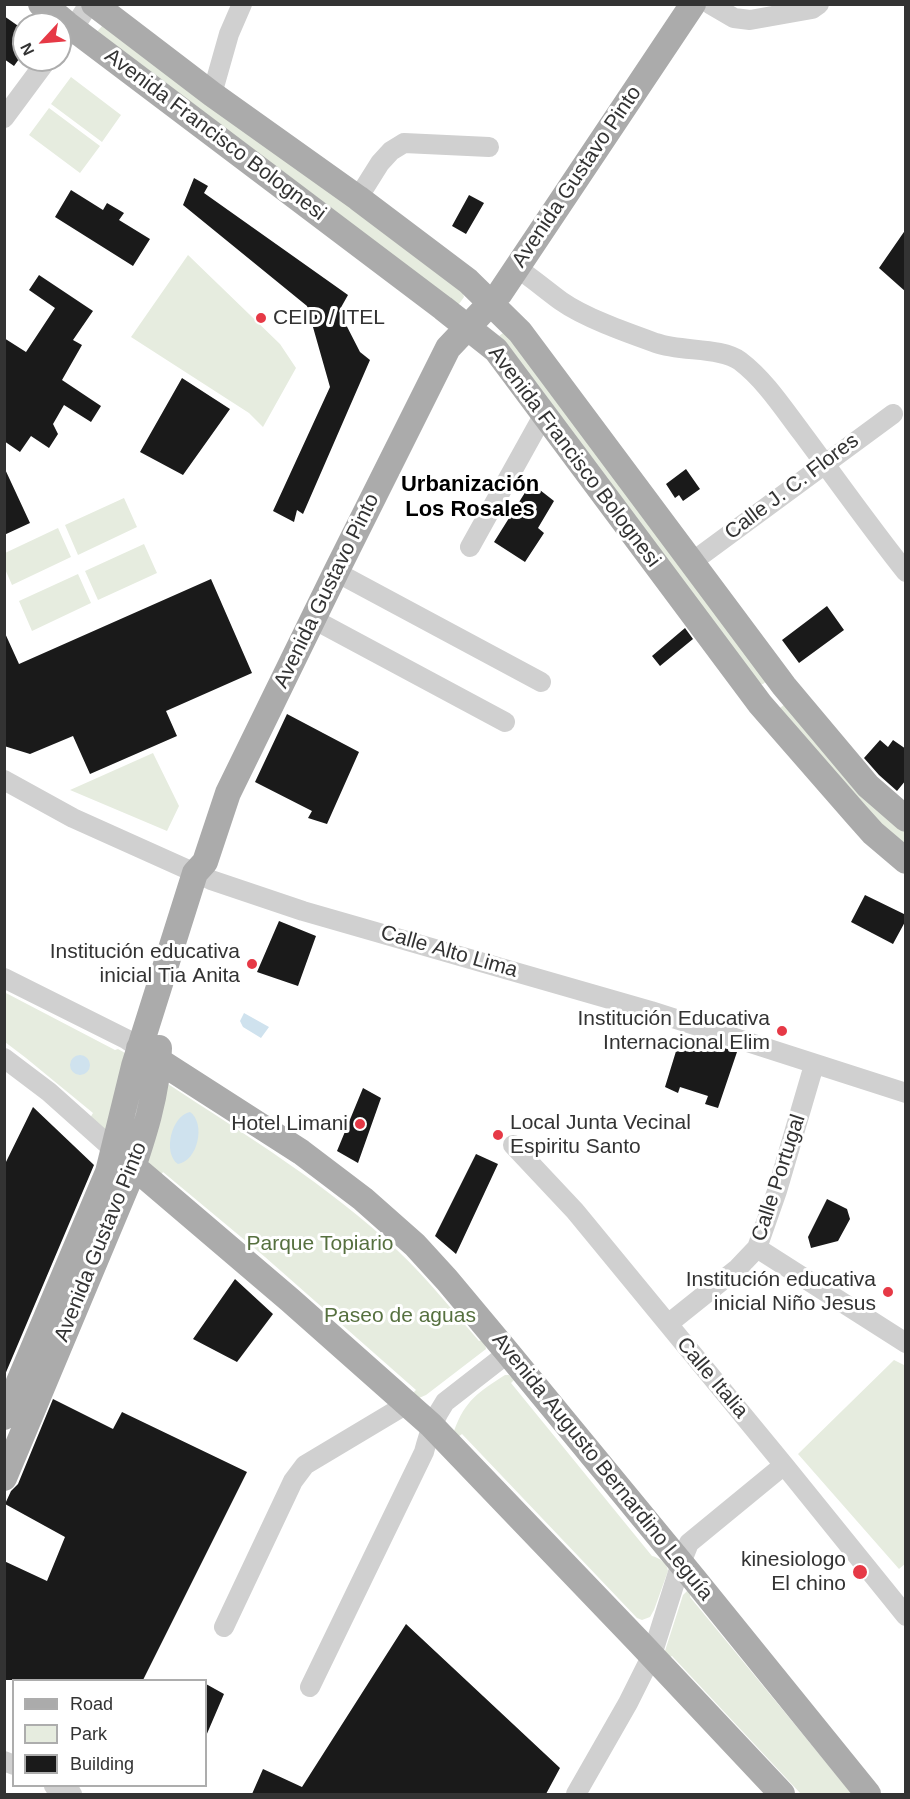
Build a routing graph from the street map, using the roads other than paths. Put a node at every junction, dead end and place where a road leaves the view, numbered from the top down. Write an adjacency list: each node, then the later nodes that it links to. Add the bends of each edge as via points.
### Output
1 (89, 4): 7 (street)
2 (94, 4): 10 (main road, Avenida Francisco Bolognesi)
3 (242, 4): 10 (street)
4 (693, 4): 14 (main road, Avenida Gustavo Pinto)
5 (710, 4): 6 (street, via 734,18 750,20 812,9)
6 (819, 4)
7 (72, 29)
8 (72, 40): 16 (main road, Avenida Francisco Bolognesi)
9 (38, 72): 11 (street)
10 (212, 94): 13 (main road, Avenida Francisco Bolognesi)
11 (4, 118)
12 (489, 147): 13 (street, via 404,143 380,163)
13 (358, 198): 15 (main road, Avenida Francisco Bolognesi, via 468,281)
14 (517, 268): 15 (main road, Avenida Gustavo Pinto); 19 (street, via 562,302 628,333 659,344 724,353 739,361 769,390)
15 (491, 303): 16 (main road, Avenida Gustavo Pinto); 21 (main road, Avenida Francisco Bolognesi, via 520,332)
16 (468, 327): 17 (main road, Avenida Francisco Bolognesi, via 496,350); 22 (main road, Avenida Gustavo Pinto, via 448,348)
17 (544, 414): 20 (street); 27 (main road, Avenida Francisco Bolognesi)
18 (894, 414): 19 (street, Calle J. C. Flores)
19 (825, 463): 21 (street, Calle J. C. Flores); 23 (street)
20 (470, 547)
21 (692, 562): 26 (main road, Avenida Francisco Bolognesi)
22 (336, 572): 24 (main road, Avenida Gustavo Pinto); 25 (street)
23 (906, 572)
24 (314, 619): 28 (street); 32 (main road, Avenida Gustavo Pinto, via 228,794)
25 (542, 682)
26 (784, 686): 27 (main road); 30 (main road, Avenida Francisco Bolognesi, via 868,786)
27 (760, 705): 31 (main road, Avenida Francisco Bolognesi, via 873,833)
28 (505, 722)
29 (4, 780): 32 (street, Calle Alto Lima, via 74,818)
30 (906, 819)
31 (906, 861)
32 (204, 872): 34 (main road, Avenida Gustavo Pinto); 36 (street, Calle Alto Lima, via 303,911 651,1011)
33 (4, 978): 34 (street, Avenida Augusto Bernardino Leguía)
34 (149, 1054): 39 (main road, Avenida Gustavo Pinto, via 118,1128); 40 (main road, Avenida Gustavo Pinto, via 154,1090); 44 (main road, Avenida Augusto Bernardino Leguía, via 301,1152 363,1199 431,1262)
35 (4, 1058): 39 (street)
36 (814, 1065): 37 (street, Calle Alto Lima); 41 (street, Calle Portugal)
37 (906, 1093)
38 (513, 1145): 42 (street, Calle Italia, via 575,1211)
39 (114, 1150): 40 (main road); 46 (main road, Avenida Gustavo Pinto)
40 (133, 1167): 45 (main road); 49 (main road, Avenida Gustavo Pinto)
41 (757, 1248): 42 (street, Calle Portugal, via 738,1269); 43 (street)
42 (668, 1324): 48 (street, Calle Italia)
43 (906, 1343)
44 (508, 1353): 47 (street, via 445,1402); 50 (main road, Avenida Augusto Bernardino Leguía)
45 (407, 1404): 47 (main road); 52 (street, via 305,1466 293,1481)
46 (4, 1417)
47 (431, 1425): 53 (main road); 54 (street, via 424,1452)
48 (784, 1464): 50 (street, via 689,1543); 51 (street, Calle Italia)
49 (4, 1478)
50 (681, 1563): 53 (street); 59 (main road, Avenida Augusto Bernardino Leguía)
51 (906, 1616)
52 (224, 1627)
53 (652, 1655): 57 (street); 58 (main road)
54 (310, 1687)
55 (58, 1787): 56 (street)
56 (72, 1794)
57 (576, 1794)
58 (782, 1794)
59 (868, 1794)

